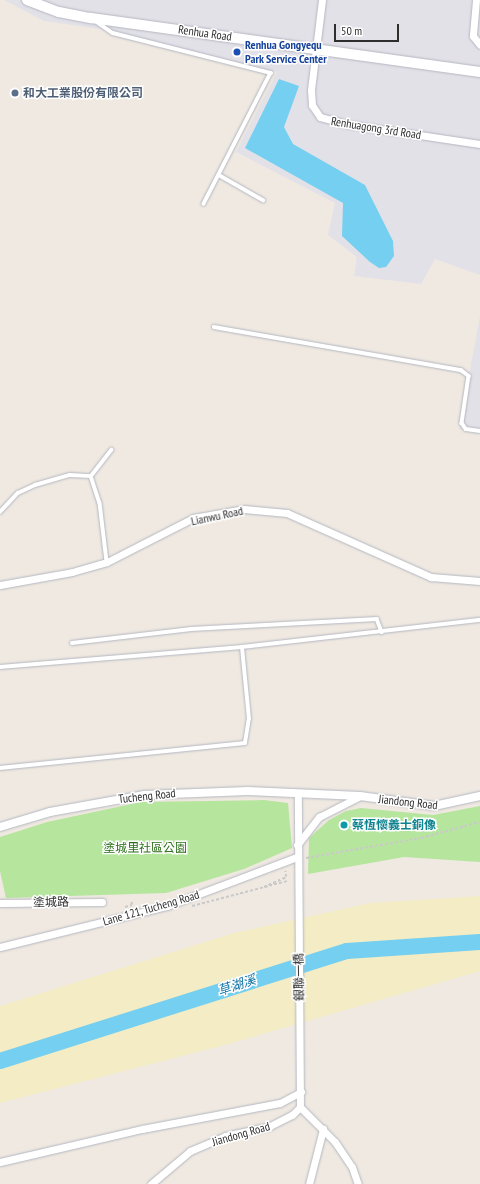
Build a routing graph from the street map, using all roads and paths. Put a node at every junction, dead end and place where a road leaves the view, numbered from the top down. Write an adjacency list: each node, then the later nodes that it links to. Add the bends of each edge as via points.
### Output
1 (27, 0): 4 (main road, Renhua Road, via 59,12)
2 (322, 0): 6 (street)
3 (476, 0): 5 (street, via 473,36)
4 (91, 18): 6 (main road, Renhua Road); 9 (lane, via 113,33 271,73)
5 (480, 45)
6 (316, 48): 7 (main road, Renhua Road); 8 (street, Renhuagong 3rd Road, via 311,100 320,117 346,124)
7 (480, 72)
8 (480, 144)
9 (219, 175): 10 (lane); 11 (lane)
10 (263, 200)
11 (204, 204)
12 (214, 327): 13 (lane, via 461,370 468,376 462,423 466,429)
13 (480, 431)
14 (111, 450): 15 (lane)
15 (91, 476): 16 (lane, via 70,475 35,485 18,493); 17 (lane, via 100,503)
16 (0, 512)
17 (107, 562): 18 (street, Lianwu Road, via 193,518 244,509 287,513 431,577); 19 (street, Lianwu Road, via 72,572)
18 (480, 581)
19 (0, 585)
20 (480, 620): 21 (lane)
21 (382, 632): 22 (lane, via 377,619 191,629); 23 (lane)
22 (72, 643)
23 (242, 647): 24 (lane); 25 (lane, via 249,719 245,743)
24 (0, 667)
25 (0, 768)
26 (298, 793): 27 (street, Jiandong Road); 30 (street, Tucheng Road, via 144,795 50,812); 31 (street)
27 (360, 796): 28 (street, Jiandong Road, via 434,806); 31 (street, via 319,817)
28 (480, 796)
29 (480, 822): 32 (path, via 421,838)
30 (0, 827)
31 (297, 845): 32 (street)
32 (297, 859): 37 (street, Lane 121, Tucheng Road, via 167,906); 38 (street, 銀聯一橋)
33 (284, 867): 34 (path, via 286,877)
34 (264, 887)
35 (102, 902): 36 (street, 塗城路)
36 (0, 903)
37 (0, 948)
38 (301, 1092): 39 (street); 41 (street, via 280,1104 142,1129)
39 (300, 1107): 40 (street); 42 (street, Jiandong Road, via 292,1115 270,1126 225,1136 190,1151)
40 (323, 1130): 43 (street); 44 (street, via 352,1167)
41 (0, 1162)
42 (151, 1184)
43 (308, 1184)
44 (358, 1184)

